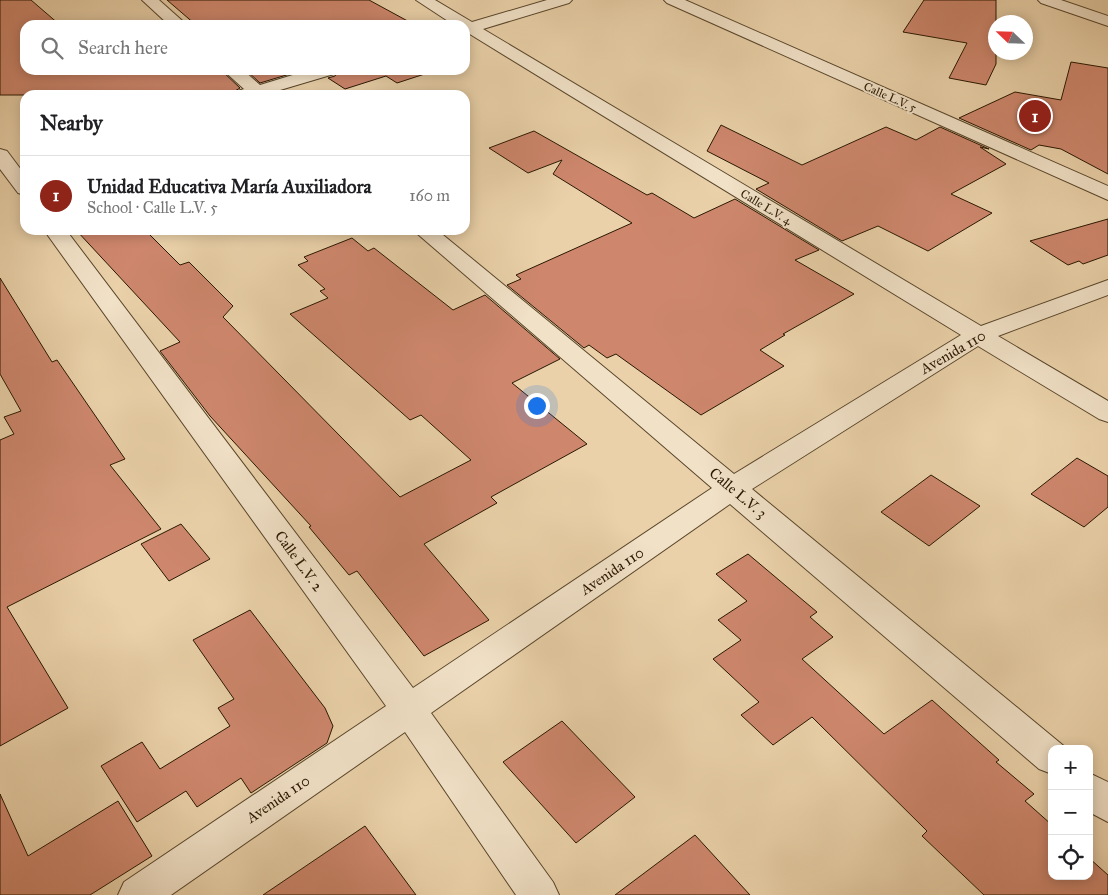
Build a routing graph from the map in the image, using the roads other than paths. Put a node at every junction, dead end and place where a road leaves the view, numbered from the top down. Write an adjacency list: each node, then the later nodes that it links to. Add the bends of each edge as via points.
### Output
1 (150, 0): 6 (street)
2 (424, 0): 7 (street, Calle L.V. 4)
3 (564, 0): 9 (street)
4 (672, 0): 17 (street, Calle L.V. 5)
5 (1046, 0): 8 (street)
6 (173, 20)
7 (455, 20)
8 (1108, 21)
9 (470, 27)
10 (470, 30): 21 (street, Calle L.V. 4)
11 (237, 75): 13 (street)
12 (313, 75): 14 (street)
13 (250, 90)
14 (266, 90)
15 (8, 160): 16 (street)
16 (20, 180)
17 (1108, 194)
18 (59, 235): 24 (street, Calle L.V. 2)
19 (430, 235): 23 (street, Calle L.V. 3)
20 (1108, 287): 21 (street, Avenida 110)
21 (978, 335): 22 (street, Calle L.V. 4); 23 (street, Avenida 110)
22 (1108, 413)
23 (733, 488): 24 (street, Avenida 110); 25 (street, Calle L.V. 3)
24 (409, 710): 28 (street, Avenida 110); 29 (street, Calle L.V. 2)
25 (1048, 755)
26 (1090, 790): 27 (street)
27 (1108, 805)
28 (138, 895)
29 (539, 895)

